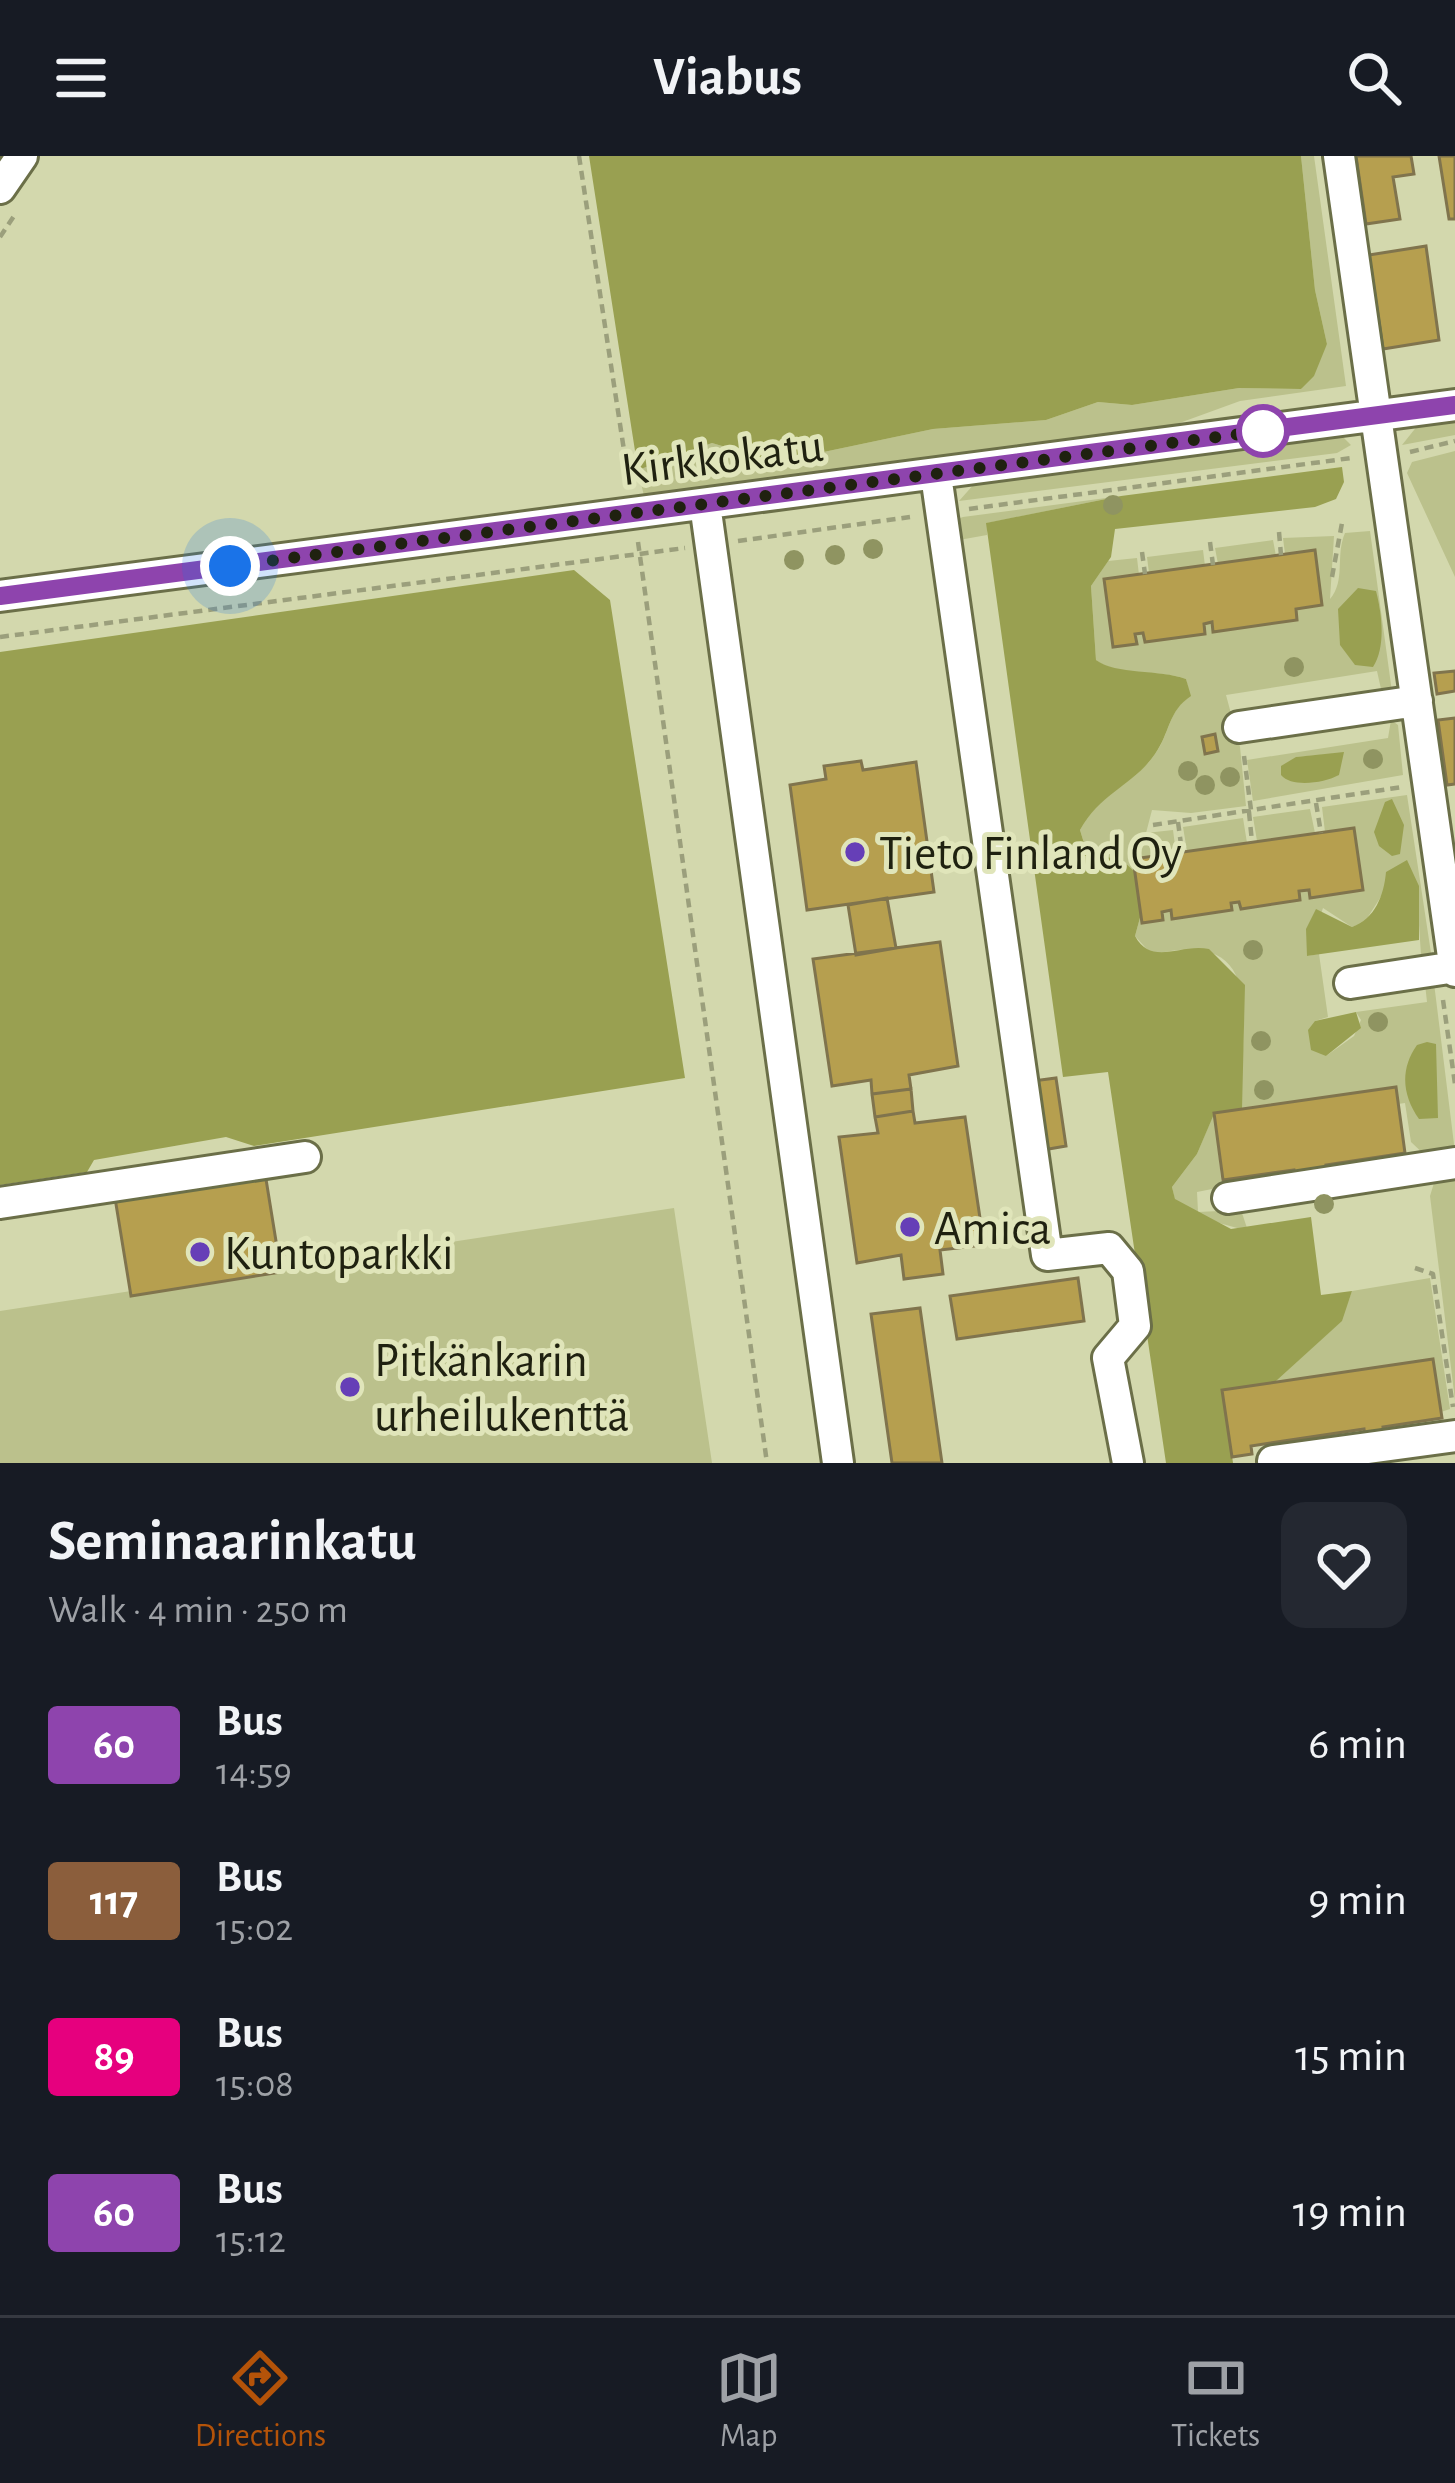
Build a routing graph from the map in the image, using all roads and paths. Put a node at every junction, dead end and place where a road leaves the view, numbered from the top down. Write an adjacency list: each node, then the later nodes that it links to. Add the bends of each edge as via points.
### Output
1 (22, 156): 4 (street)
2 (579, 156): 9 (path)
3 (1339, 156): 6 (street)
4 (0, 188)
5 (1455, 405): 6 (street, Kirkkokatu)
6 (1377, 415): 7 (street, Kirkkokatu); 19 (street)
7 (936, 476): 8 (street, Kirkkokatu); 41 (street, via 1047,1255 1109,1248 1128,1271 1135,1326 1108,1358)
8 (705, 504): 9 (street, Kirkkokatu); 40 (street)
9 (634, 512): 18 (street, Kirkkokatu); 39 (path)
10 (1342, 523): 17 (path)
11 (1279, 532): 14 (path)
12 (1210, 542): 15 (path)
13 (1142, 552): 16 (path)
14 (1281, 555)
15 (1213, 565)
16 (1145, 574)
17 (1332, 577)
18 (0, 596)
19 (1417, 701): 20 (street); 21 (street)
20 (1239, 727): 23 (path)
21 (1433, 796): 22 (path); 29 (street)
22 (1316, 800): 23 (path); 26 (path)
23 (1250, 810): 24 (path); 27 (path)
24 (1178, 821): 25 (path); 28 (path)
25 (1153, 825)
26 (1321, 832)
27 (1252, 842)
28 (1182, 852)
29 (1455, 969): 30 (street)
30 (1350, 983)
31 (305, 1157): 34 (street)
32 (1455, 1163): 33 (street)
33 (1228, 1198)
34 (0, 1203)
35 (1415, 1268): 36 (path, via 1432,1274)
36 (1455, 1419)
37 (1455, 1436): 38 (street)
38 (1273, 1462)
39 (767, 1463)
40 (838, 1463)
41 (1128, 1463)

